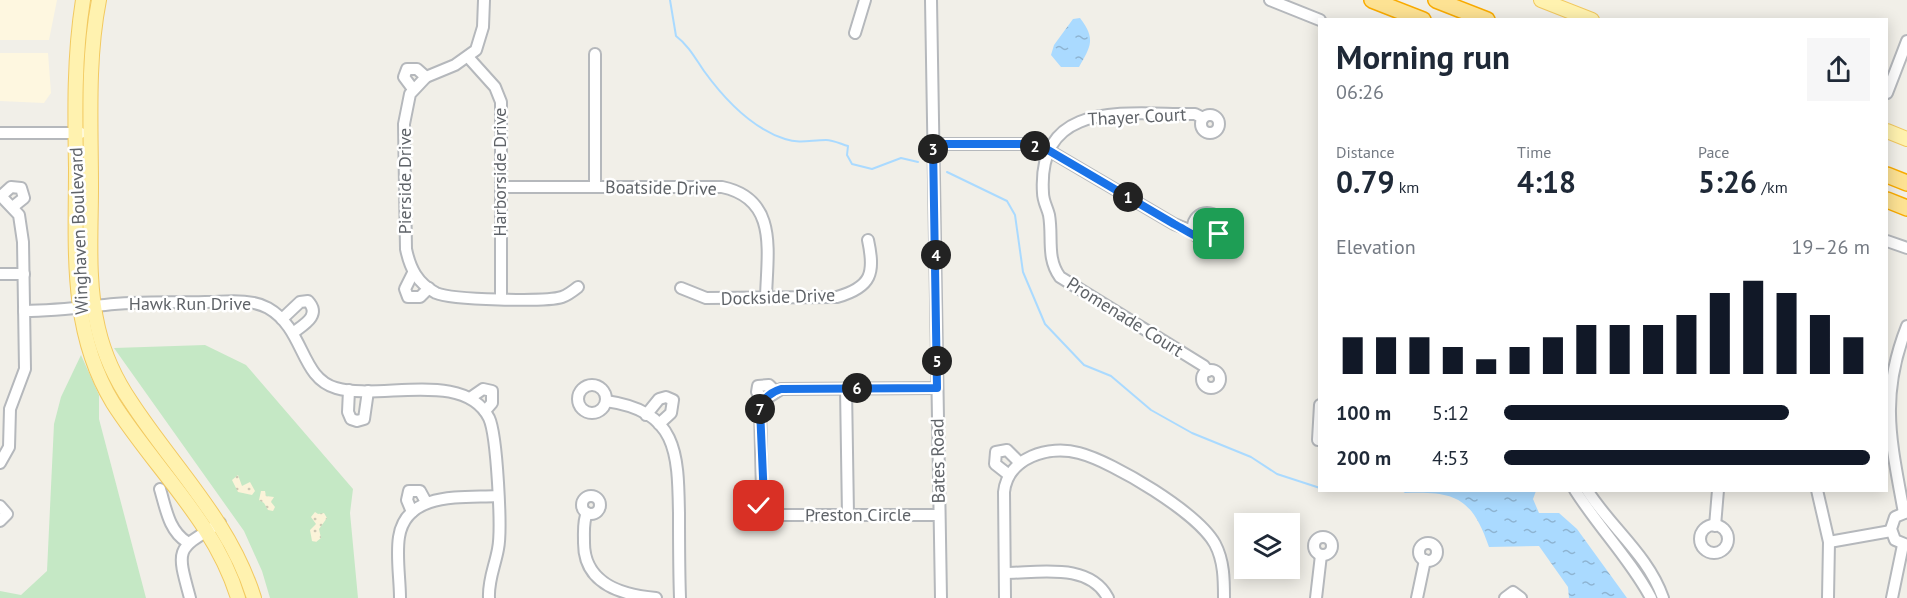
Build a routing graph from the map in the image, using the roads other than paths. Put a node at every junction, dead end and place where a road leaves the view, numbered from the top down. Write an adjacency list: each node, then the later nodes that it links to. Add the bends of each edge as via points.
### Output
1 (83, 0): 24 (main road, Winghaven Boulevard, via 76,60)
2 (99, 0): 25 (main road, Winghaven Boulevard, via 92,57)
3 (484, 0): 17 (street, via 480,39)
4 (865, 0): 14 (street)
5 (931, 0): 27 (street, Bates Road)
6 (1270, 0): 13 (street)
7 (1372, 0): 10 (highway)
8 (1436, 0): 11 (highway)
9 (1541, 0): 12 (main road)
10 (1418, 18)
11 (1481, 18)
12 (1587, 18)
13 (1318, 19)
14 (855, 33)
15 (1907, 41): 20 (street)
16 (595, 54): 32 (street)
17 (468, 57): 18 (street, Pierside Drive); 31 (street, Harborside Drive, via 495,87 501,102)
18 (426, 77): 19 (street, Pierside Drive); 19 (street, Pierside Drive, via 417,69 407,69 404,77)
19 (413, 89): 41 (street, Pierside Drive, via 404,124 406,249)
20 (1888, 90)
21 (1203, 118): 28 (street, Thayer Court, via 1195,114 1091,117 1073,123)
22 (1888, 131): 26 (main road)
23 (0, 133): 24 (street)
24 (75, 133): 25 (street); 50 (main road, Winghaven Boulevard)
25 (91, 133): 49 (main road, Winghaven Boulevard)
26 (1907, 139)
27 (933, 144): 28 (street, via 1029,144); 57 (street, Bates Road)
28 (1048, 150): 37 (street); 55 (street, Promenade Court, via 1043,194 1054,269 1060,277)
29 (1888, 175): 30 (highway)
30 (1907, 183)
31 (501, 187): 32 (street, Boatside Drive); 47 (street, Harborside Drive)
32 (595, 187): 48 (street, Boatside Drive, via 722,187 747,195 762,213 765,226)
33 (1, 195): 35 (street); 35 (street, via 11,187 21,188 24,198)
34 (1888, 200): 36 (highway)
35 (14, 206): 43 (street, via 21,224)
36 (1907, 208)
37 (1194, 232)
38 (868, 240): 48 (street, Dockside Drive, via 872,272 850,293 828,298)
39 (1888, 241): 40 (street)
40 (1907, 248)
41 (414, 273): 45 (street, Pierside Drive); 45 (street, Pierside Drive, via 405,289 408,297 420,297)
42 (0, 274): 43 (street)
43 (24, 274): 51 (street)
44 (578, 287): 47 (street, Pierside Drive, via 560,298)
45 (429, 288): 47 (street, Pierside Drive, via 464,300)
46 (681, 288): 48 (street, Dockside Drive, via 706,298)
47 (501, 298)
48 (766, 298)
49 (93, 307): 50 (street, Hawk Run Drive); 52 (street, Hawk Run Drive, via 246,302 270,309); 82 (main road, Winghaven Boulevard, via 103,345 131,403)
50 (79, 309): 51 (street, Hawk Run Drive); 84 (main road, Winghaven Boulevard, via 91,357 113,403)
51 (24, 311): 65 (street, via 26,369 10,409 9,447)
52 (282, 319): 54 (street, Hawk Run Drive); 54 (street, via 300,303 308,301 313,306 311,319)
53 (1907, 326): 77 (street, via 1894,362 1889,403)
54 (294, 332): 58 (street, Hawk Run Drive, via 312,373 335,388)
55 (1208, 371)
56 (846, 388): 57 (street, Preston Circle); 79 (street); 79 (street, Preston Circle, via 775,391 760,409 764,500 778,515)
57 (937, 388): 80 (street, Bates Road)
58 (349, 390): 59 (street, Hawk Run Drive); 59 (street, via 348,412 357,422 364,419)
59 (368, 391): 60 (street, Hawk Run Drive, via 450,391)
60 (470, 398): 62 (street, Hawk Run Drive); 62 (street, Hawk Run Drive, via 483,389 492,392 492,403)
61 (606, 401): 63 (street, via 633,405)
62 (485, 411): 73 (street, Hawk Run Drive, via 496,450)
63 (646, 415): 64 (street); 64 (street, via 659,399 673,400 671,412)
64 (659, 424): 98 (street, via 674,447 678,470)
65 (0, 463)
66 (1020, 463): 67 (street); 67 (street, via 1006,450 996,452 995,464); 102 (street, via 1046,452 1077,452 1172,503 1200,525 1215,544 1223,567)
67 (1009, 475): 91 (street, via 1004,492)
68 (160, 489): 86 (street, via 171,525)
69 (1576, 492): 107 (street, via 1594,520 1634,567)
70 (1588, 492): 108 (street, via 1648,566)
71 (1718, 492): 83 (street)
72 (1817, 492): 87 (street)
73 (497, 496): 74 (street); 96 (street, Hawk Run Drive, via 499,543)
74 (426, 502): 76 (street); 76 (street, via 420,491 409,491 407,500)
75 (0, 506): 81 (street, via 7,514)
76 (412, 512): 95 (street, via 399,537)
77 (1905, 512): 85 (street, via 1894,519)
78 (587, 513): 97 (street, via 584,548 593,574 610,588)
79 (848, 515): 80 (street, Preston Circle)
80 (939, 515): 99 (street, Bates Road)
81 (0, 521)
82 (220, 523): 84 (street); 94 (main road, Winghaven Boulevard, via 241,562)
83 (1715, 526)
84 (207, 531): 86 (street); 93 (main road, Winghaven Boulevard, via 226,563)
85 (1891, 531): 87 (street); 88 (street, via 1894,539)
86 (188, 542): 92 (street, via 181,566)
87 (1829, 542): 109 (street)
88 (1905, 545): 110 (street)
89 (1321, 555): 103 (street)
90 (1425, 560): 104 (street)
91 (1005, 573): 100 (street); 101 (street, via 1084,575 1098,584)
92 (190, 598)
93 (238, 598)
94 (254, 598)
95 (400, 598)
96 (489, 598)
97 (656, 598)
98 (680, 598)
99 (940, 598)
100 (1005, 598)
101 (1108, 598)
102 (1224, 598)
103 (1317, 598)
104 (1417, 598)
105 (1505, 598): 106 (street, via 1513,592)
106 (1521, 598)
107 (1651, 598)
108 (1663, 598)
109 (1828, 598)
110 (1892, 598)

